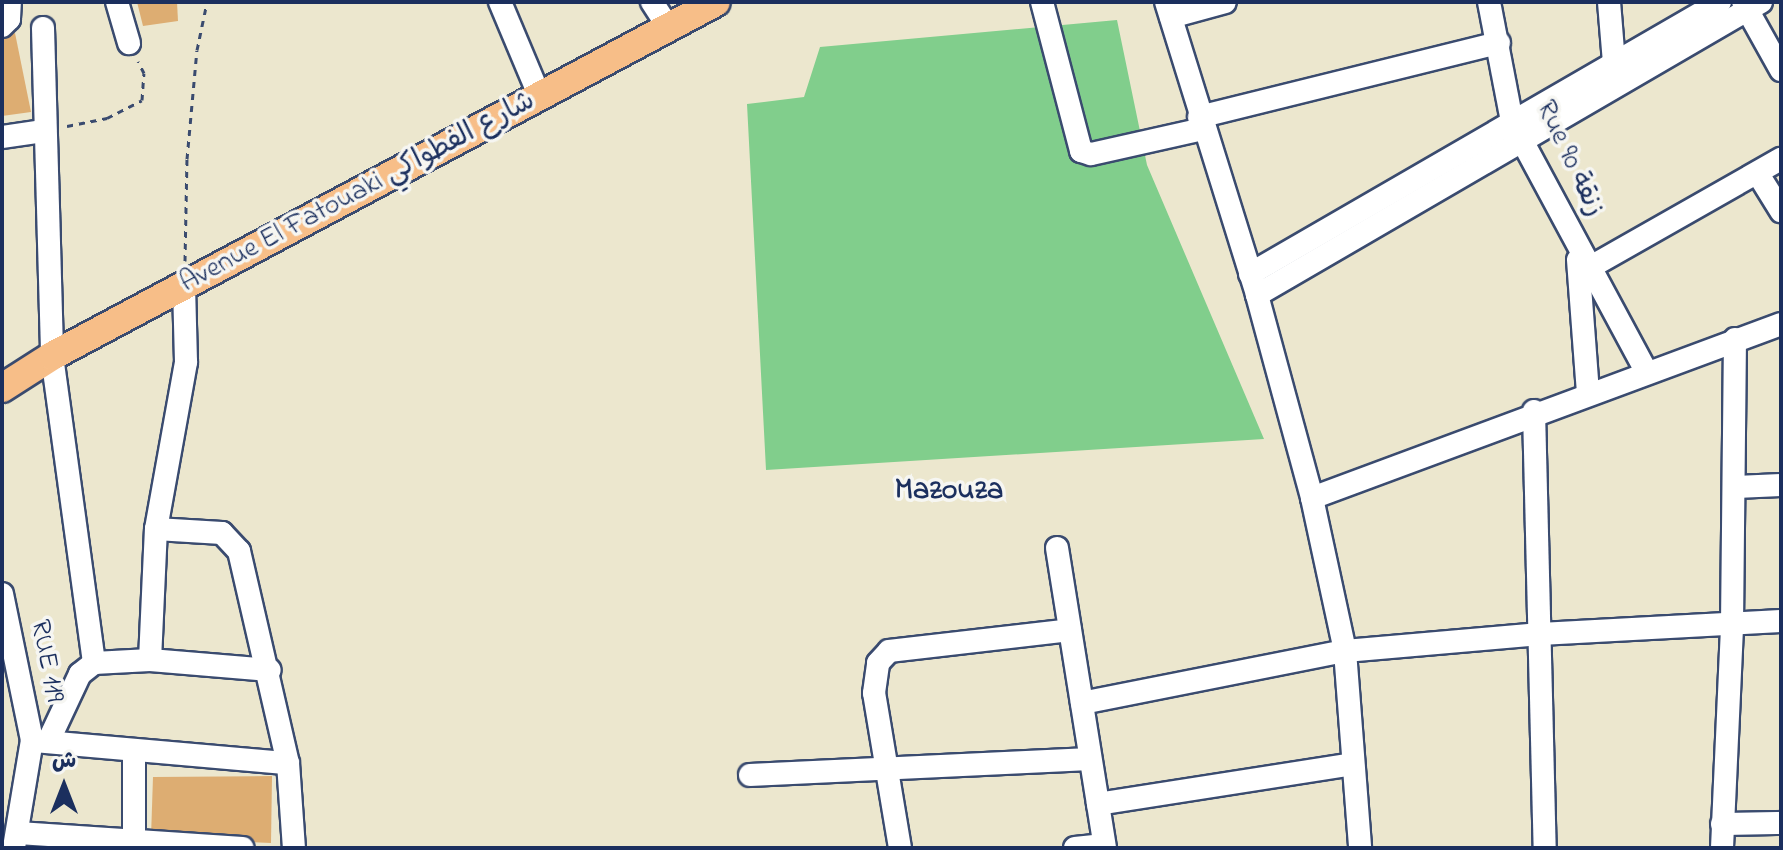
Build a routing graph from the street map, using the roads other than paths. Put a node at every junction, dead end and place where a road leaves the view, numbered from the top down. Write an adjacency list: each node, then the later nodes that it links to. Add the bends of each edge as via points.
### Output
1 (10, 2): 13 (street, via 9,19)
2 (117, 2): 16 (street)
3 (500, 2): 20 (street)
4 (652, 2): 15 (street)
5 (716, 2): 15 (main road, Avenue El Fatouaki شارع الفطواكي)
6 (1042, 2): 21 (street, via 1081,151 1091,154)
7 (1225, 2): 12 (street)
8 (1489, 2): 17 (street, Rue 90 زنقة)
9 (1609, 2): 19 (street)
10 (1720, 2): 19 (street)
11 (1750, 5): 18 (street); 19 (street)
12 (1168, 10): 21 (street)
13 (2, 26)
14 (43, 28): 22 (street)
15 (669, 28): 20 (main road, Avenue El Fatouaki شارع الفطواكي)
16 (129, 43)
17 (1499, 43): 21 (street); 23 (street, Rue 90 زنقة)
18 (1781, 70)
19 (1620, 72): 23 (street)
20 (539, 95): 30 (main road, Avenue El Fatouaki شارع الفطواكي)
21 (1201, 123): 29 (street)
22 (43, 131): 24 (street); 33 (street)
23 (1517, 131): 28 (street, Rue 90 زنقة); 29 (street)
24 (2, 137)
25 (1781, 159): 26 (street)
26 (1758, 174): 27 (street); 28 (street)
27 (1781, 211)
28 (1585, 271): 34 (street); 36 (street)
29 (1253, 284): 40 (street)
30 (184, 286): 33 (main road, Avenue El Fatouaki شارع الفطواكي); 41 (street, via 186,362)
31 (1781, 324): 32 (street)
32 (1735, 339): 34 (street); 39 (street)
33 (52, 356): 35 (main road, Avenue El Fatouaki شارع الفطواكي); 50 (street)
34 (1646, 371): 36 (street)
35 (2, 388)
36 (1588, 392): 37 (street)
37 (1534, 411): 40 (street); 47 (street)
38 (1781, 485): 39 (street)
39 (1736, 487): 45 (street)
40 (1312, 498): 48 (street)
41 (156, 529): 49 (street); 51 (street, via 201,529 232,539)
42 (1057, 548): 46 (street)
43 (2, 594): 53 (street, RUE 119)
44 (1781, 621): 45 (street)
45 (1732, 624): 47 (street); 62 (street)
46 (1070, 630): 52 (street); 58 (street, via 889,651 874,673)
47 (1540, 634): 48 (street); 71 (street)
48 (1345, 651): 52 (street); 57 (street)
49 (150, 660): 50 (street); 51 (street)
50 (94, 663): 53 (street, via 80,674)
51 (270, 670): 56 (street)
52 (1082, 703): 55 (street)
53 (40, 741): 54 (street); 63 (street)
54 (134, 750): 56 (street); 64 (street)
55 (1090, 759): 58 (street); 60 (street)
56 (288, 763): 67 (street)
57 (1353, 764): 60 (street); 70 (street)
58 (888, 769): 59 (street); 68 (street)
59 (750, 775)
60 (1098, 804): 65 (street)
61 (1781, 823): 62 (street)
62 (1722, 824): 72 (street)
63 (16, 840): 64 (street)
64 (134, 843): 66 (street)
65 (1104, 847): 69 (street)
66 (243, 848)
67 (294, 848)
68 (900, 848)
69 (1075, 848)
70 (1360, 848)
71 (1545, 848)
72 (1722, 848)

